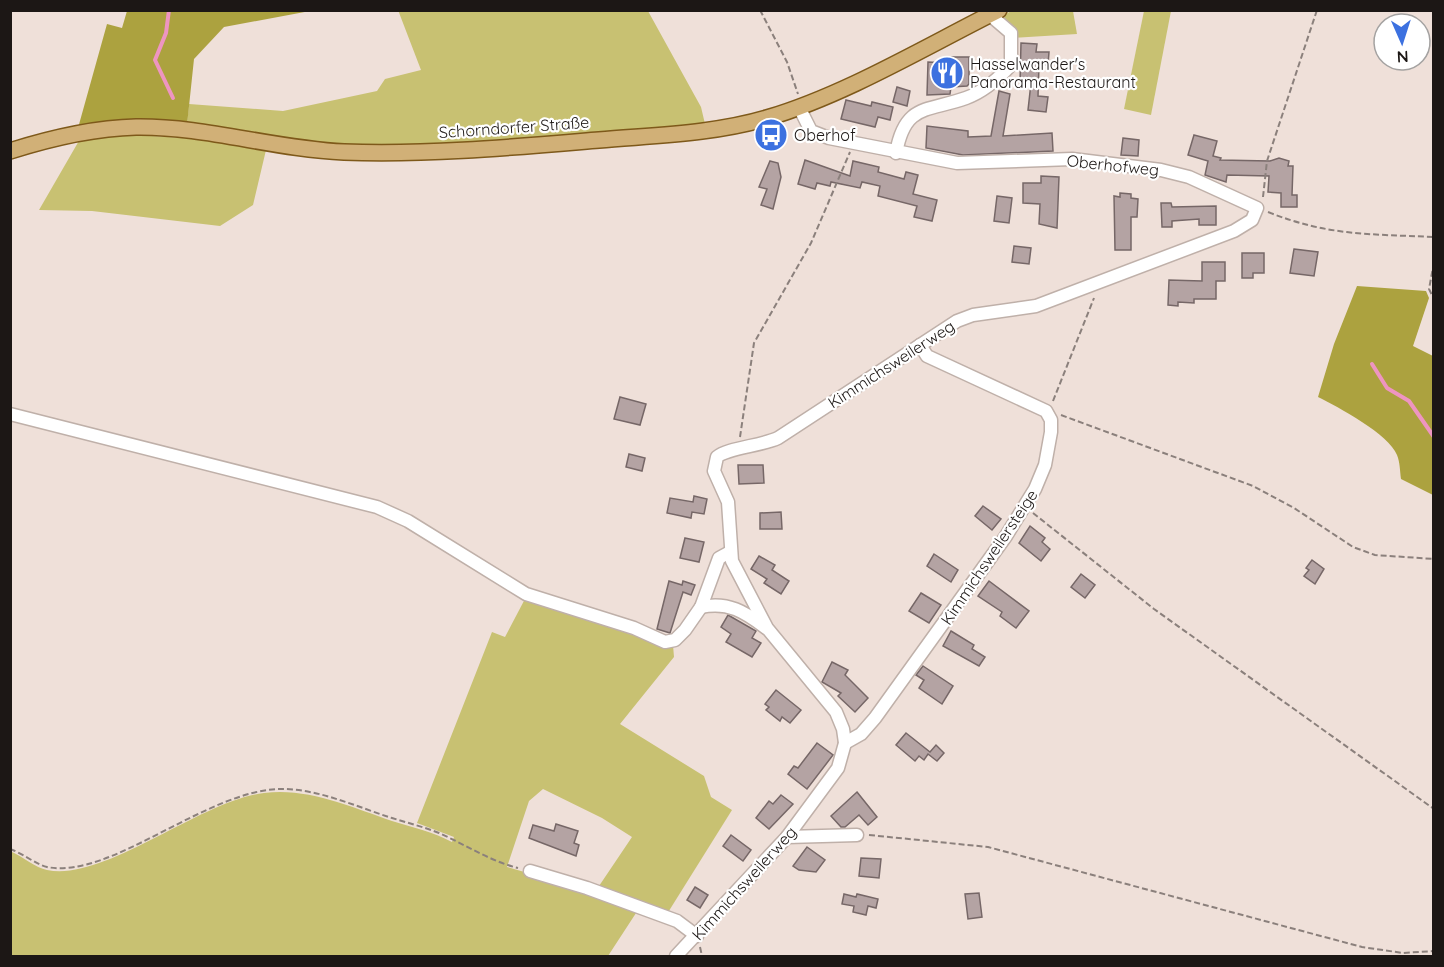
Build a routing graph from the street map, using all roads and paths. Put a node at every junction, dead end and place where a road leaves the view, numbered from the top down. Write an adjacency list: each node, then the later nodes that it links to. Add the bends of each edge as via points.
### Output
1 (760, 10): 4 (path, via 796,81)
2 (1317, 10): 8 (path, via 1267,161)
3 (994, 13): 4 (main road, Schorndorfer Straße); 7 (street, via 1011,33 1011,64 1001,76 972,95 914,114 903,127)
4 (799, 107): 5 (street, Oberhofweg, via 814,133); 6 (main road, Schorndorfer Straße, via 756,121 707,130 461,150 320,150 136,127 81,133)
5 (852, 144): 7 (street, Oberhofweg); 16 (path, via 811,243 754,343)
6 (10, 152)
7 (896, 153): 8 (street, Oberhofweg, via 966,164 1078,159 1161,170 1189,177)
8 (1259, 209): 9 (path, via 1328,232); 11 (street, Kimmichsweilerweg, via 1252,220 1234,231)
9 (1434, 237)
10 (1434, 262): 12 (path, via 1429,289)
11 (1099, 280): 13 (street, Kimmichsweilerweg, via 1028,308 962,318); 15 (path)
12 (1434, 299)
13 (920, 345): 15 (street, via 927,356); 16 (street, Kimmichsweilerweg, via 778,438)
14 (10, 414): 20 (street, via 377,507 408,521 526,594 661,641 672,641 682,634)
15 (1048, 414): 17 (street, Kimmichsweilersteige, via 1052,423 1046,458); 19 (path, via 1061,415 1228,476 1284,502 1351,547 1375,555)
16 (738, 450): 18 (street, Kimmichsweilerweg, via 722,453 714,464 728,502)
17 (1026, 506): 22 (street, Kimmichsweilersteige, via 875,718 861,734); 23 (path, via 1148,604)
18 (730, 552): 20 (street, via 719,558); 21 (street, Kimmichsweilerweg)
19 (1434, 559)
20 (701, 607): 21 (street, Kimmichsweilerweg, via 715,604 734,608)
21 (767, 628): 22 (street, Kimmichsweilerweg, via 836,712)
22 (845, 743): 25 (street, Kimmichsweilerweg, via 838,768)
23 (1434, 809)
24 (857, 835): 25 (street); 29 (path, via 988,847 1362,947 1403,953)
25 (787, 837): 28 (street, Kimmichsweilerweg)
26 (10, 849): 27 (path, via 46,867 77,866 107,857 231,800 285,789 336,800 433,830 499,862)
27 (530, 871): 28 (street, via 676,921)
28 (696, 936): 30 (street, Kimmichsweilerweg)
29 (1434, 951)
30 (676, 957)

